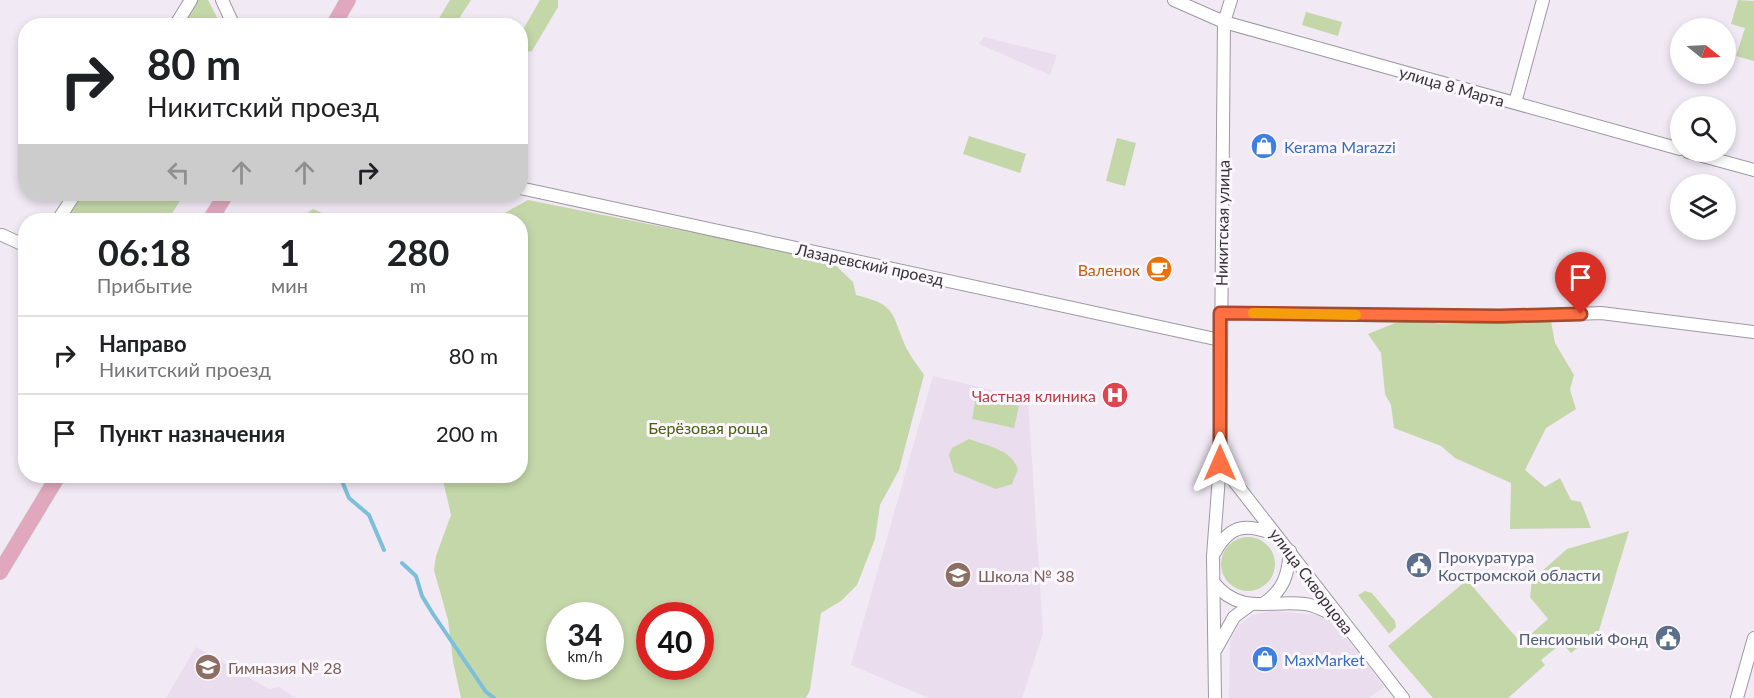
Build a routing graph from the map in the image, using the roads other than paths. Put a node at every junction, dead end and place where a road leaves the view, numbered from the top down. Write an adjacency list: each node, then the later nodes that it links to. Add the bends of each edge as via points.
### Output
1 (190, 0): 7 (street)
2 (222, 0): 8 (street)
3 (348, 0): 9 (main road)
4 (1174, 0): 10 (street, улица 8 Марта)
5 (1230, 0): 10 (street, Никитская улица)
6 (1543, 0): 11 (street)
7 (180, 18)
8 (230, 18)
9 (338, 18)
10 (1224, 22): 11 (street, улица 8 Марта); 18 (street, Никитская улица)
11 (1515, 103): 12 (street, улица 8 Марта)
12 (1670, 146)
13 (1725, 162): 14 (street)
14 (1754, 170)
15 (528, 190): 20 (street, Лазаревский проезд)
16 (2, 235): 17 (street)
17 (18, 242)
18 (1220, 313): 19 (street, via 1601,314); 20 (street, Никитская улица)
19 (1754, 332)
20 (1220, 340): 21 (street, Никитская улица)
21 (1220, 463): 23 (street, улица Скворцова); 25 (street, Никитская улица)
22 (54, 483): 26 (main road)
23 (1277, 535): 24 (street, улица Скворцова); 25 (street, via 1247,526 1236,529 1222,540)
24 (1290, 551): 28 (street, via 1284,583); 30 (street, улица Скворцова)
25 (1213, 556): 27 (street, Никитская улица)
26 (0, 572)
27 (1214, 583): 29 (street, via 1224,595); 32 (street, Никитская улица)
28 (1263, 604): 29 (street); 30 (street, via 1307,604)
29 (1250, 605): 32 (street, via 1234,618)
30 (1341, 618): 34 (street, улица Скворцова)
31 (1754, 638): 35 (street)
32 (1216, 650): 33 (street, Никитская улица)
33 (1215, 698)
34 (1403, 698)
35 (1737, 698)

